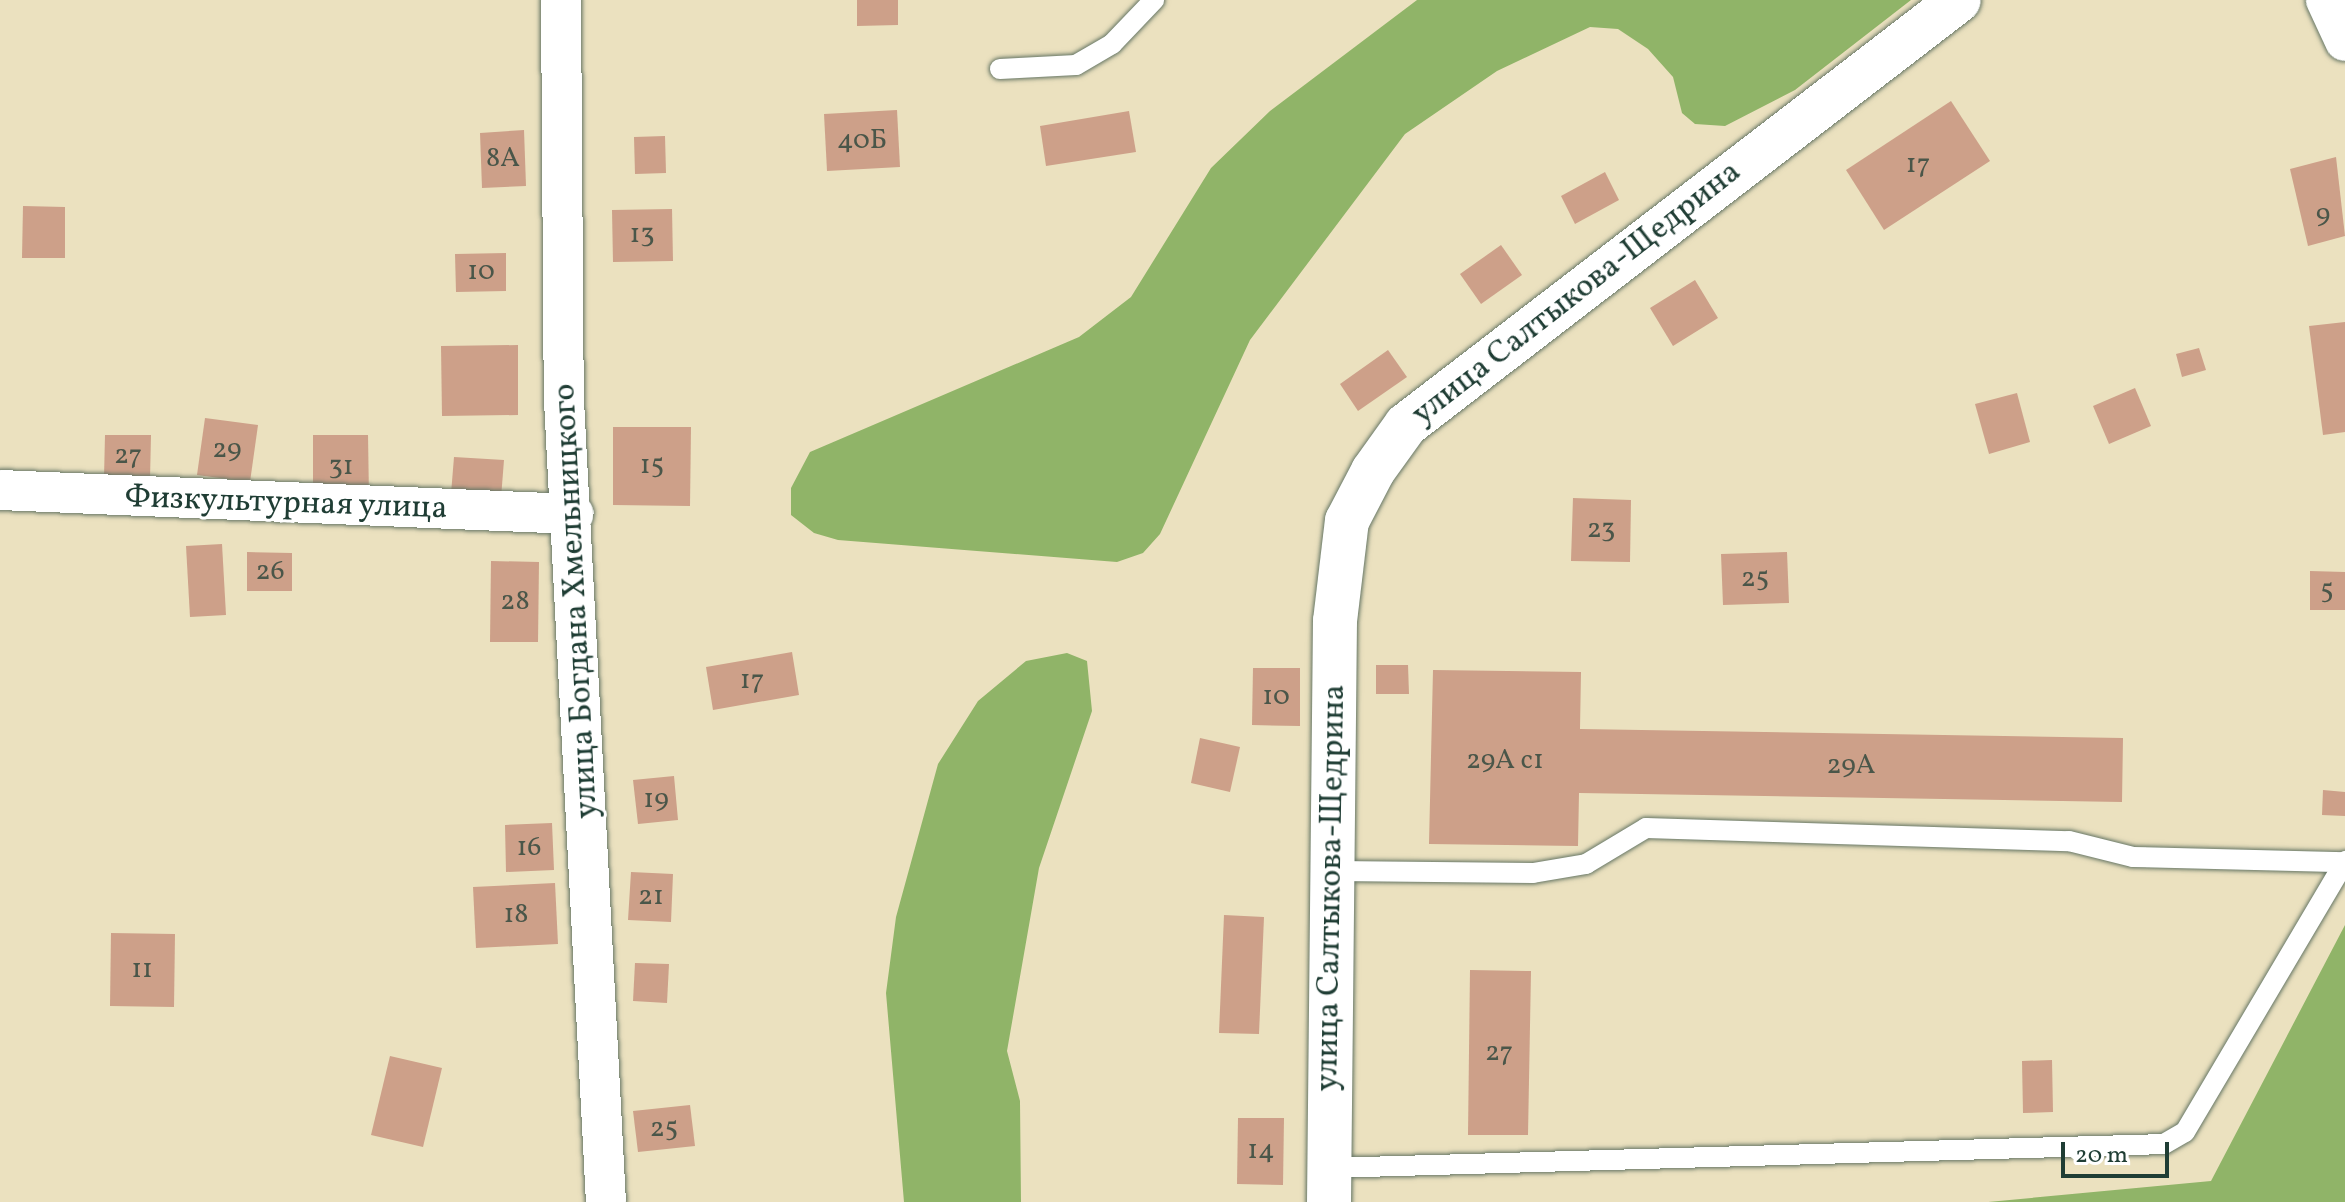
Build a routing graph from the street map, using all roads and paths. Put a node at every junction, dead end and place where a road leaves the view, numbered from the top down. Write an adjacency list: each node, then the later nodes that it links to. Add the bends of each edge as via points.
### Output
1 (561, 0): 8 (street, улица Богдана Хмельницкого, via 559,230)
2 (1154, 0): 6 (lane, via 1112,44 1076,65)
3 (1959, 0): 10 (street, улица Салтыкова-Щедрина, via 1406,425 1373,471 1347,521 1335,621)
4 (2326, 0): 5 (street)
5 (2345, 41)
6 (1000, 69)
7 (0, 490): 8 (street, Физкультурная улица)
8 (573, 514): 12 (street, улица Богдана Хмельницкого)
9 (2345, 861): 10 (lane, via 2133,857 2069,841 1646,828 1586,864 1533,873); 11 (lane, via 2185,1132 2164,1144)
10 (1335, 871): 11 (street, улица Салтыкова-Щедрина)
11 (1329, 1185)
12 (606, 1202)

